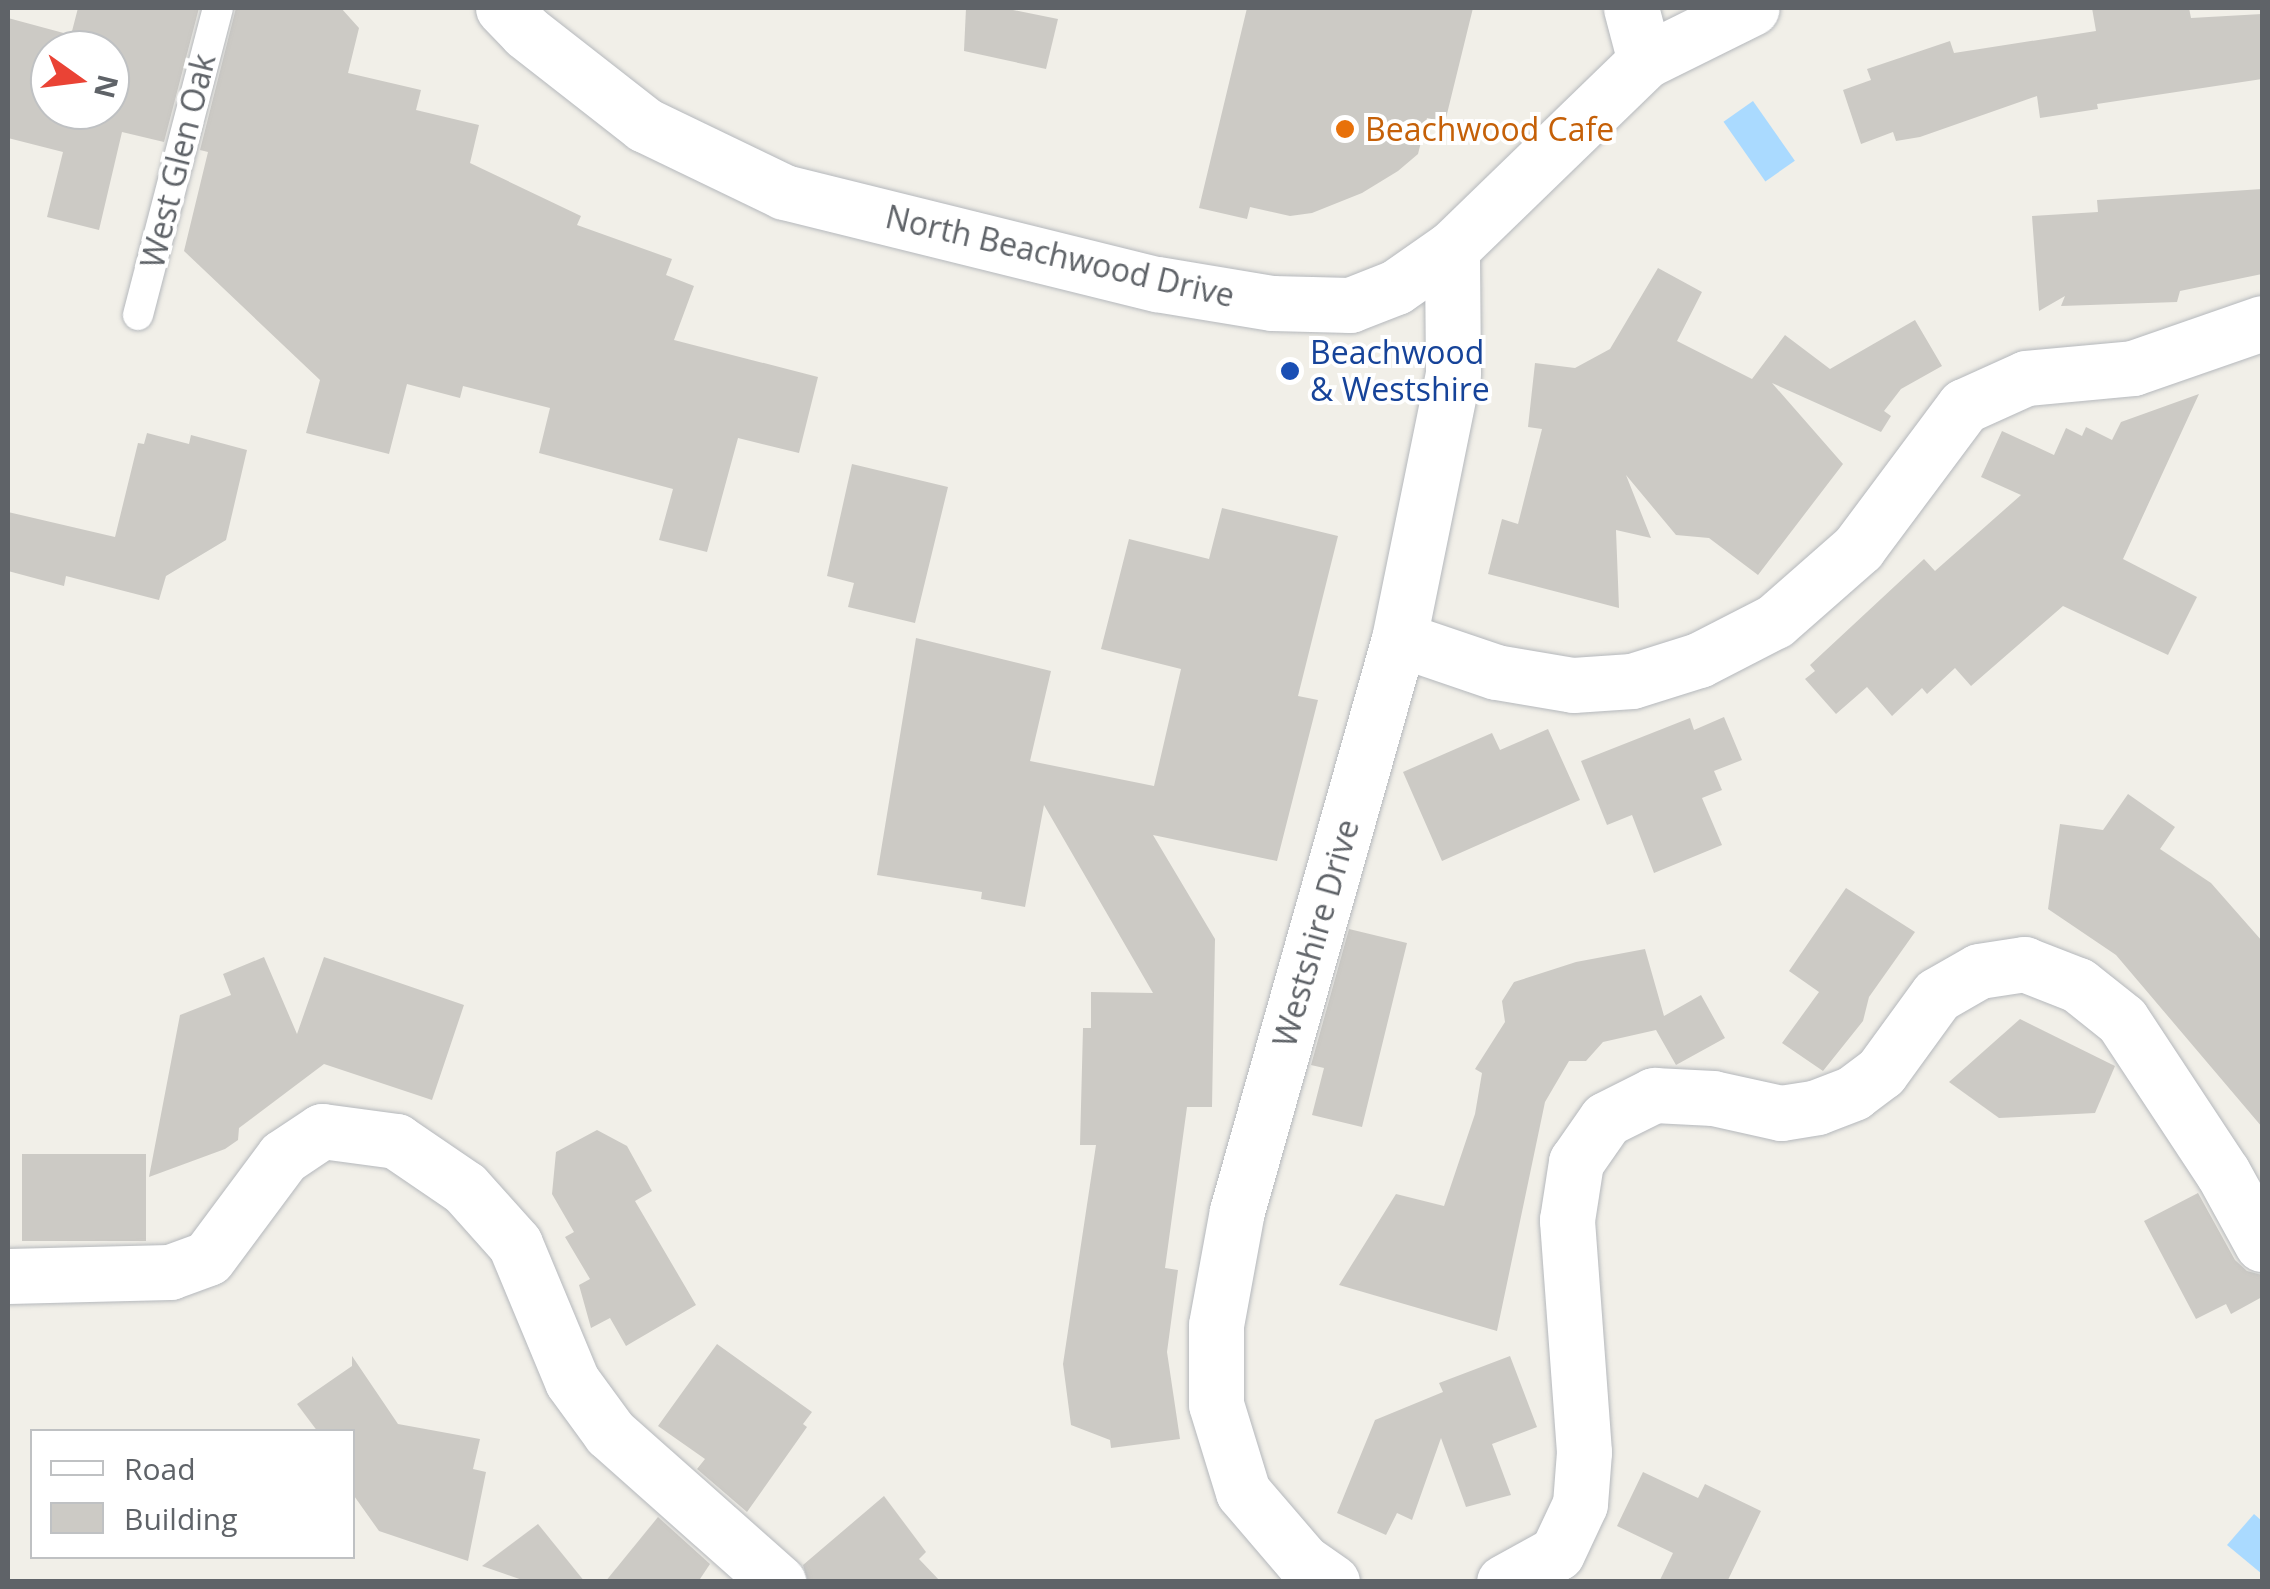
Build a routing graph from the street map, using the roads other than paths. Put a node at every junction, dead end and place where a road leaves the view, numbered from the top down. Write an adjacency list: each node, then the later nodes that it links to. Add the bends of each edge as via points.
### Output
1 (218, 8): 7 (lane, West Glen Oak)
2 (504, 8): 6 (street, North Beachwood Drive, via 646,125 721,165 803,196 1158,284 1272,302 1350,304 1396,287)
3 (1630, 8): 5 (street)
4 (1752, 8): 5 (street, North Beachwood Drive)
5 (1645, 60): 6 (street, North Beachwood Drive)
6 (1452, 248): 9 (street, Westshire Drive, via 1453,374)
7 (138, 315)
8 (2262, 323): 9 (street, via 2133,368 2026,378 1964,406 1858,548 1775,621 1700,660 1632,681 1573,685 1496,672)
9 (1399, 639): 13 (street, Westshire Drive, via 1237,1211 1216,1325 1216,1404 1243,1492 1304,1562)
10 (2262, 1244): 14 (street, via 2122,1020 2078,985 2024,964 1979,971 1937,994 1880,1072 1853,1094 1817,1107 1782,1113 1713,1098 1654,1095 1606,1119 1576,1162 1567,1220 1584,1452 1580,1504 1557,1553)
11 (8, 1276): 12 (street, via 170,1272 208,1258 283,1158 322,1130 396,1141 465,1188 515,1244 572,1381 610,1433)
12 (778, 1582)
13 (1332, 1582)
14 (1504, 1582)

